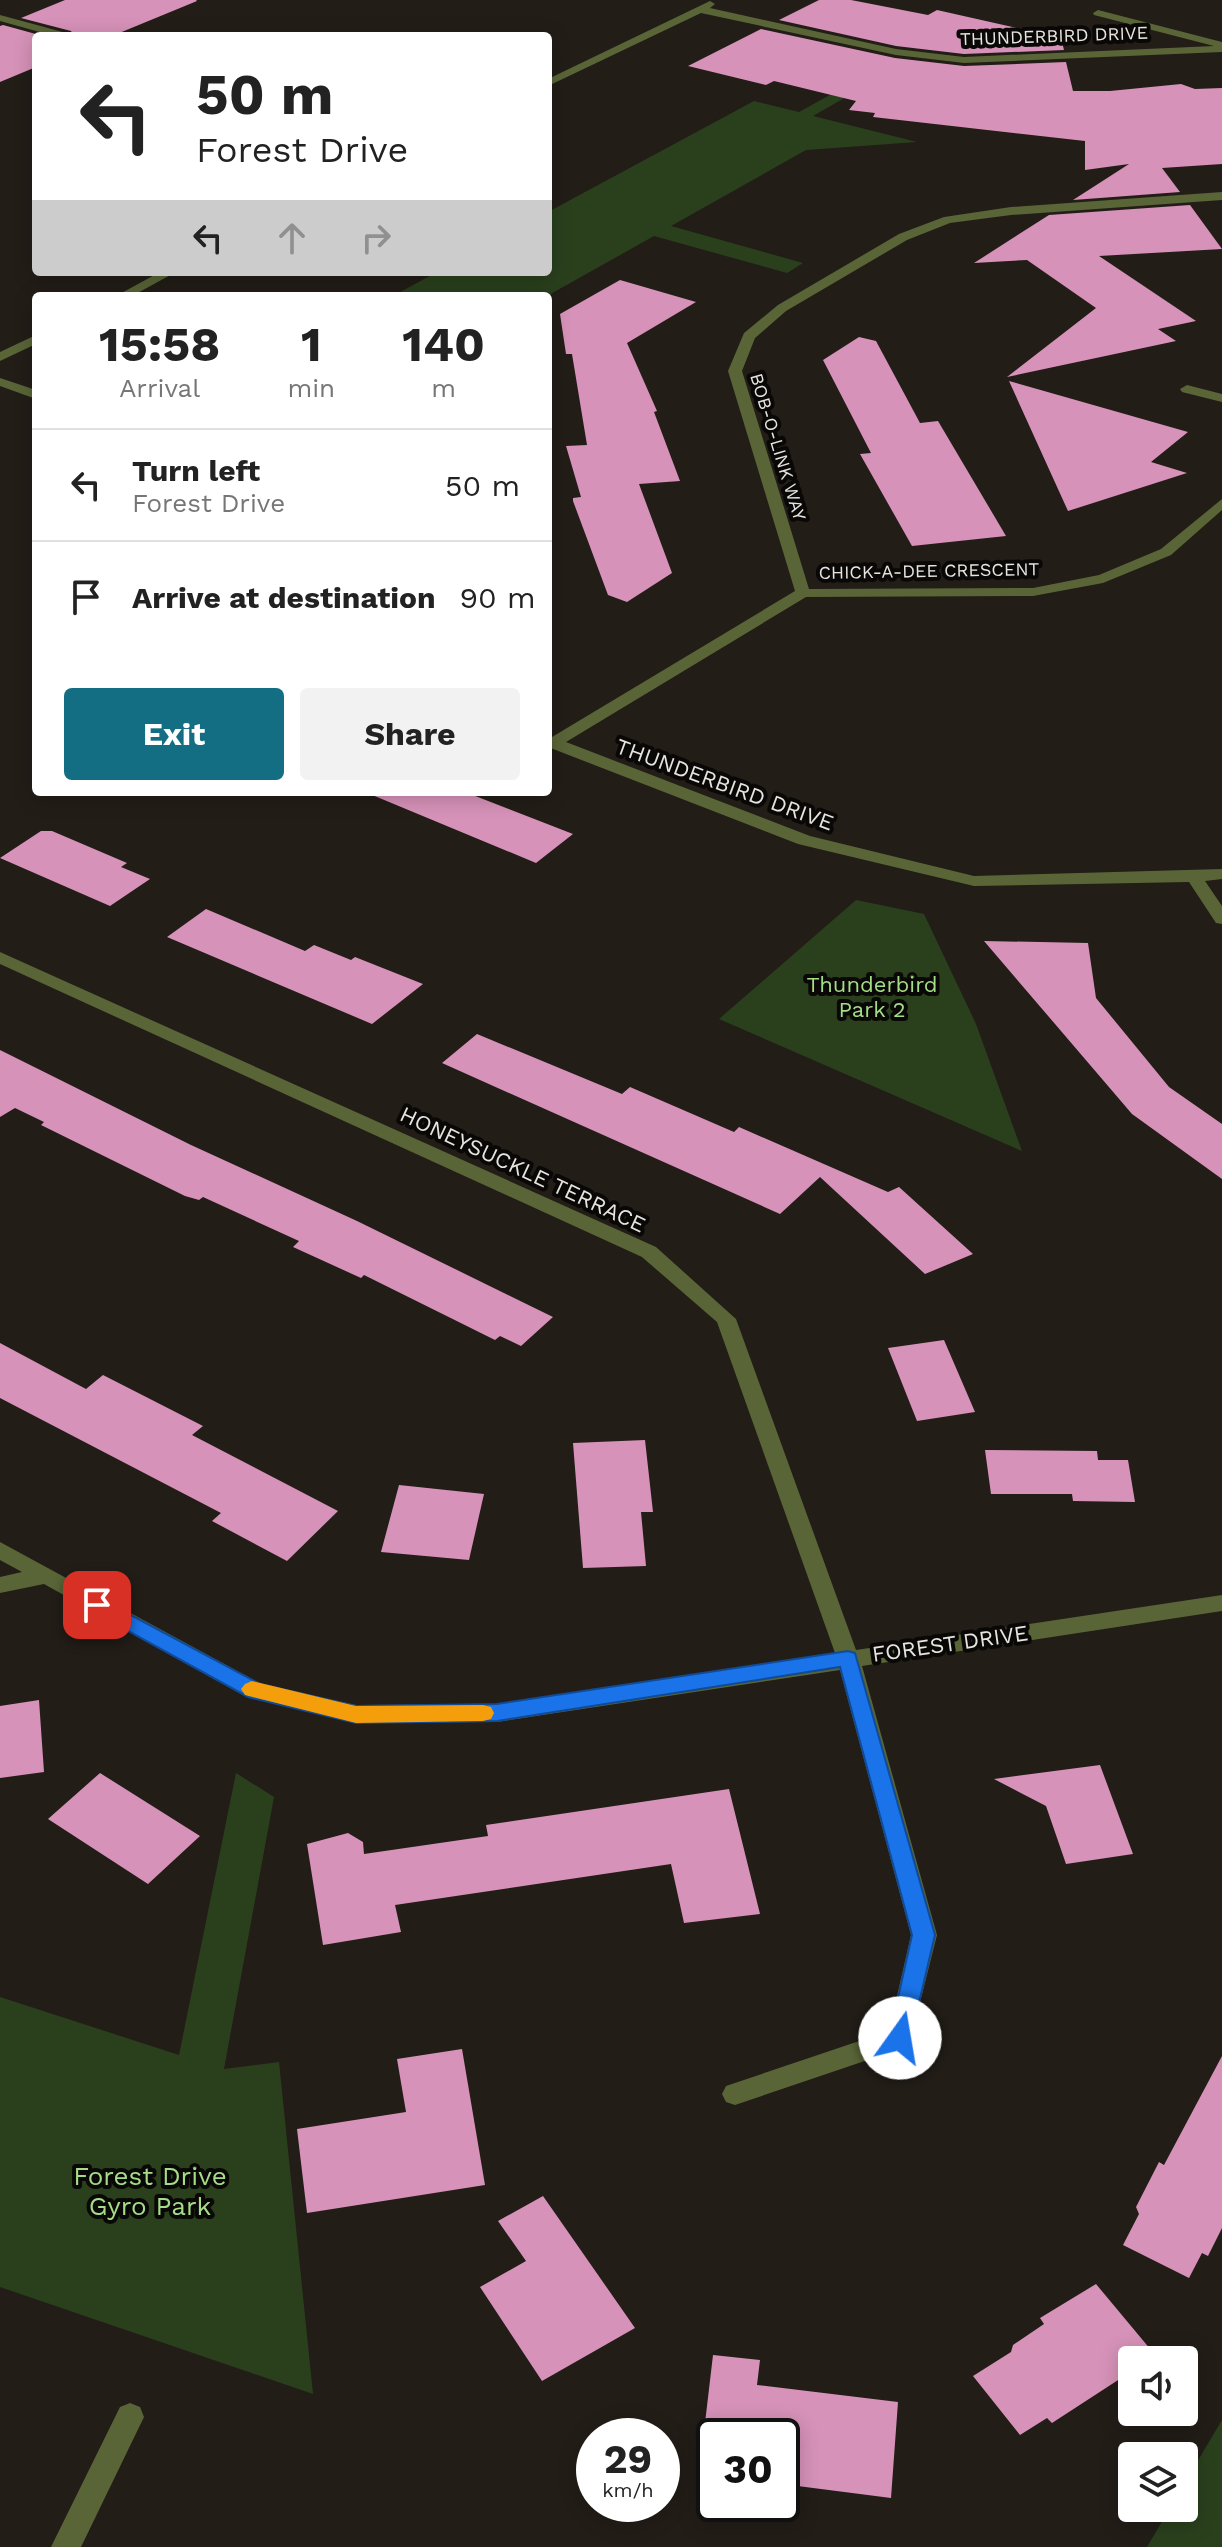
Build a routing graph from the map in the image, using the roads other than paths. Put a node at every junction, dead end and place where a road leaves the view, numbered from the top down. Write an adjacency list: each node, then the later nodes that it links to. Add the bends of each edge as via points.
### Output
1 (717, 0): 2 (street)
2 (699, 9): 6 (street, THUNDERBIRD DRIVE, via 896,52 964,60); 7 (street)
3 (1098, 13): 6 (street)
4 (0, 18): 5 (street)
5 (51, 32)
6 (1222, 47)
7 (552, 81)
8 (1222, 196): 18 (street, BOB-O-LINK WAY, via 948,220 903,237 782,308 749,336 735,371)
9 (162, 276): 10 (street)
10 (130, 292)
11 (32, 341): 12 (street)
12 (0, 357)
13 (0, 382): 15 (street)
14 (1187, 389): 16 (street)
15 (32, 394)
16 (1222, 398)
17 (1222, 503): 18 (street, CHICK-A-DEE CRESCENT, via 1166,552 1103,579 1033,592)
18 (803, 593): 19 (street)
19 (552, 741)
20 (552, 742): 22 (street, THUNDERBIRD DRIVE, via 804,840 974,881)
21 (1222, 874): 22 (street, THUNDERBIRD DRIVE)
22 (1194, 877): 23 (street)
23 (1222, 919)
24 (0, 957): 29 (street, HONEYSUCKLE TERRACE, via 649,1252 726,1319)
25 (0, 1550): 26 (street, FOREST DRIVE)
26 (45, 1576): 27 (street); 29 (street, FOREST DRIVE, via 255,1691 356,1714 497,1713)
27 (0, 1585)
28 (1222, 1603): 29 (street, FOREST DRIVE)
29 (848, 1658): 30 (street, HONEYSUCKLE TERRACE, via 924,1935 900,2038)
30 (735, 2094)
31 (130, 2417): 32 (street)
32 (66, 2547)

